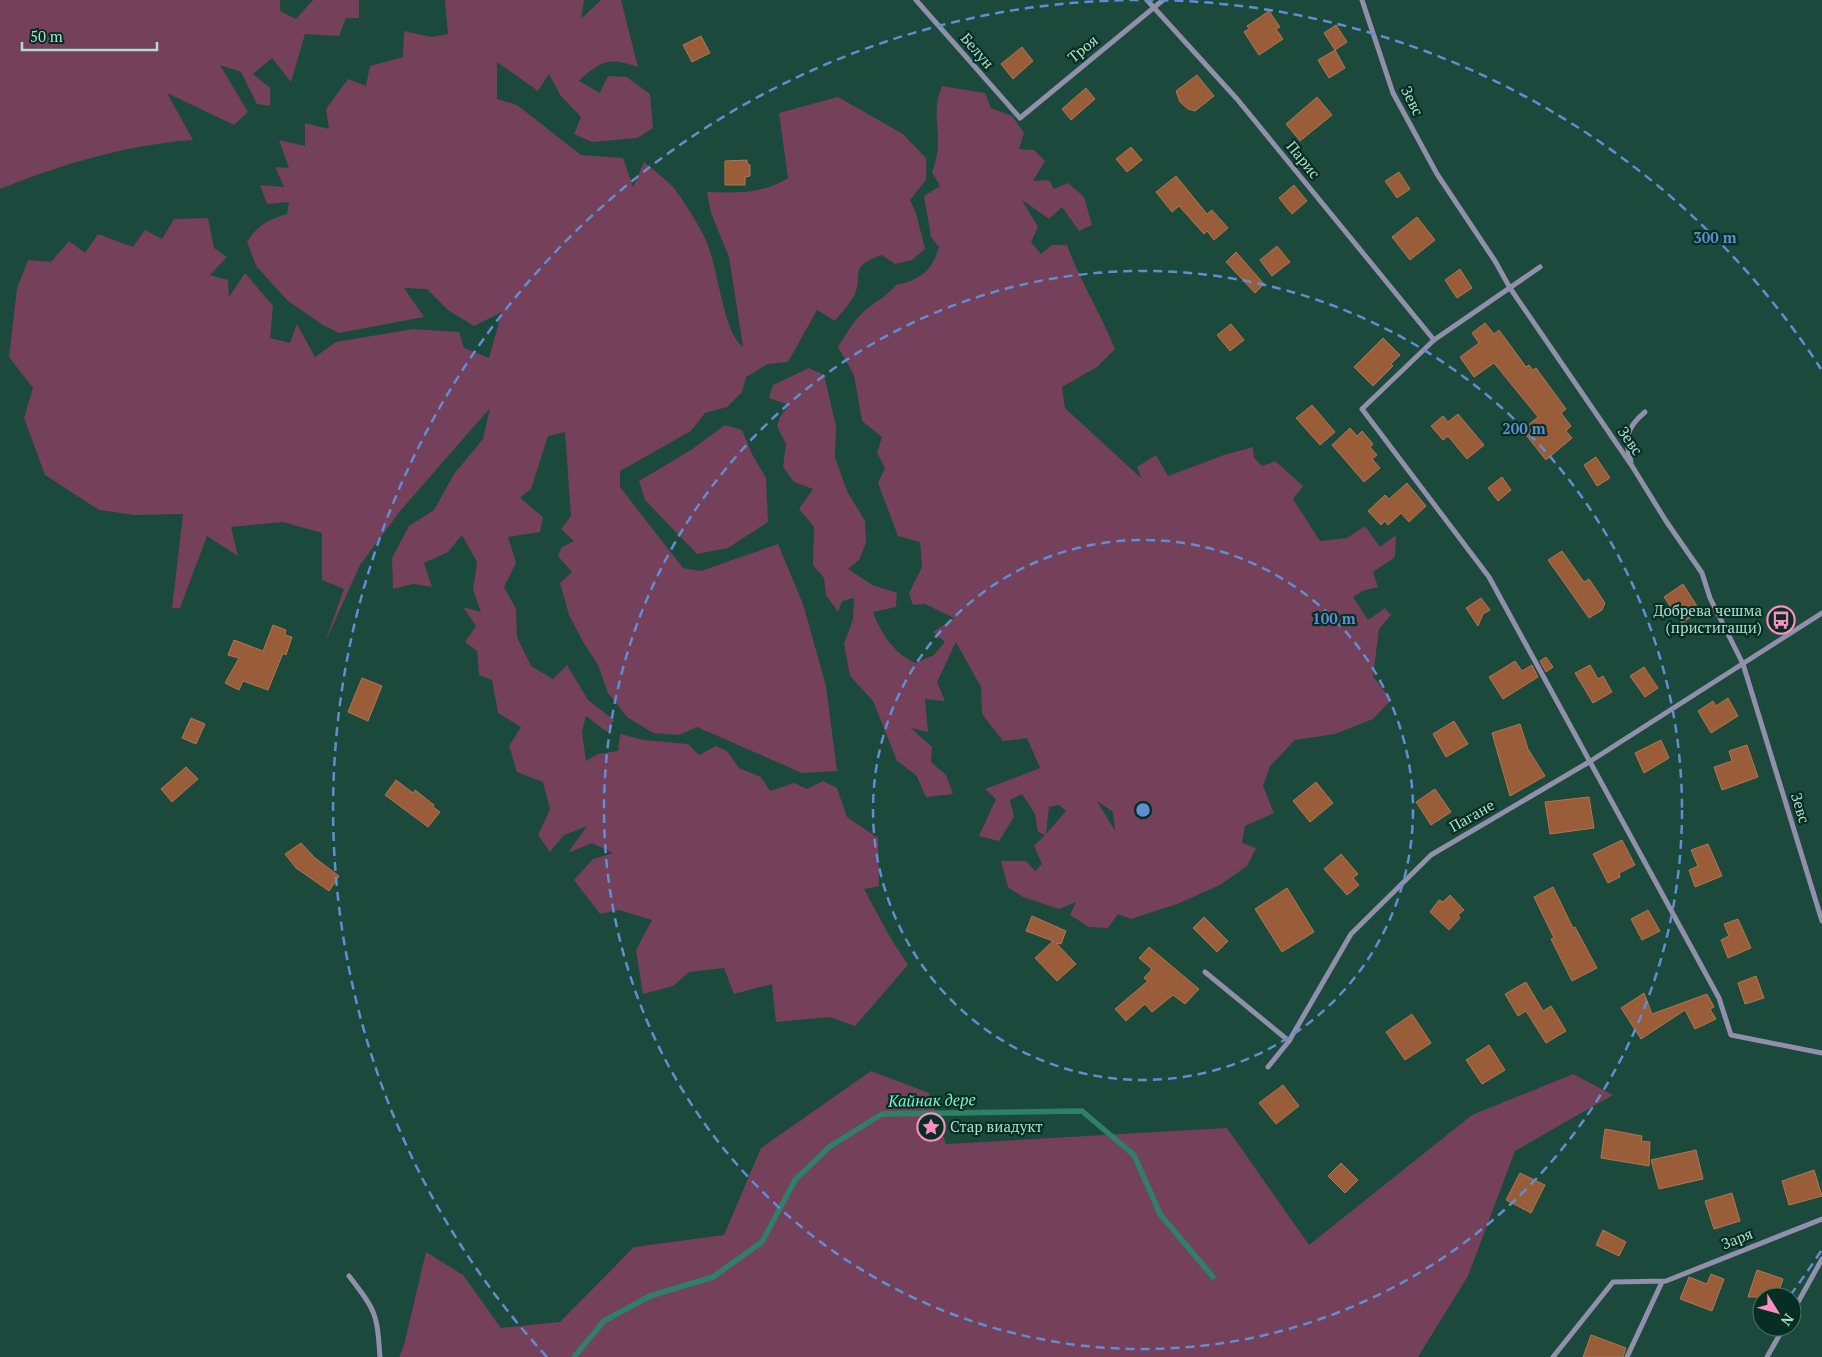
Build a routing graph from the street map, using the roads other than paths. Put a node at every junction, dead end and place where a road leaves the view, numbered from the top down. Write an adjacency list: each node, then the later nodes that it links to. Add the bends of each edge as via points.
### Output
1 (916, 0): 6 (street, Белун)
2 (1147, 0): 5 (street, Парис)
3 (1163, 0): 5 (street, Троя)
4 (1362, 0): 8 (street, Зевс, via 1393,93 1437,174)
5 (1154, 8): 6 (street, Троя); 9 (street, Парис, via 1237,99)
6 (1020, 118)
7 (1540, 268): 8 (street)
8 (1510, 288): 9 (street); 11 (street, Зевс)
9 (1434, 340): 14 (street, via 1362,409 1489,577)
10 (1645, 412): 11 (street, via 1632,423 1626,444)
11 (1632, 466): 13 (street, Зевс, via 1702,572 1710,598)
12 (1820, 614): 13 (street, Пагане)
13 (1743, 664): 14 (street, Пагане); 15 (street, Зевс)
14 (1589, 762): 17 (street, Пагане, via 1431,854 1351,934); 18 (street, via 1719,998 1732,1035)
15 (1822, 922)
16 (1205, 972): 17 (street)
17 (1289, 1041): 19 (street, Пагане)
18 (1822, 1053)
19 (1268, 1067)
20 (1822, 1219): 23 (street, Заря)
21 (1822, 1259): 24 (street)
22 (349, 1276): 26 (street, via 373,1308 378,1321)
23 (1662, 1282): 27 (street, Заря, via 1614,1282); 28 (street)
24 (1802, 1295)
25 (1779, 1337): 29 (street)
26 (380, 1357)
27 (1553, 1357)
28 (1627, 1357)
29 (1768, 1357)

